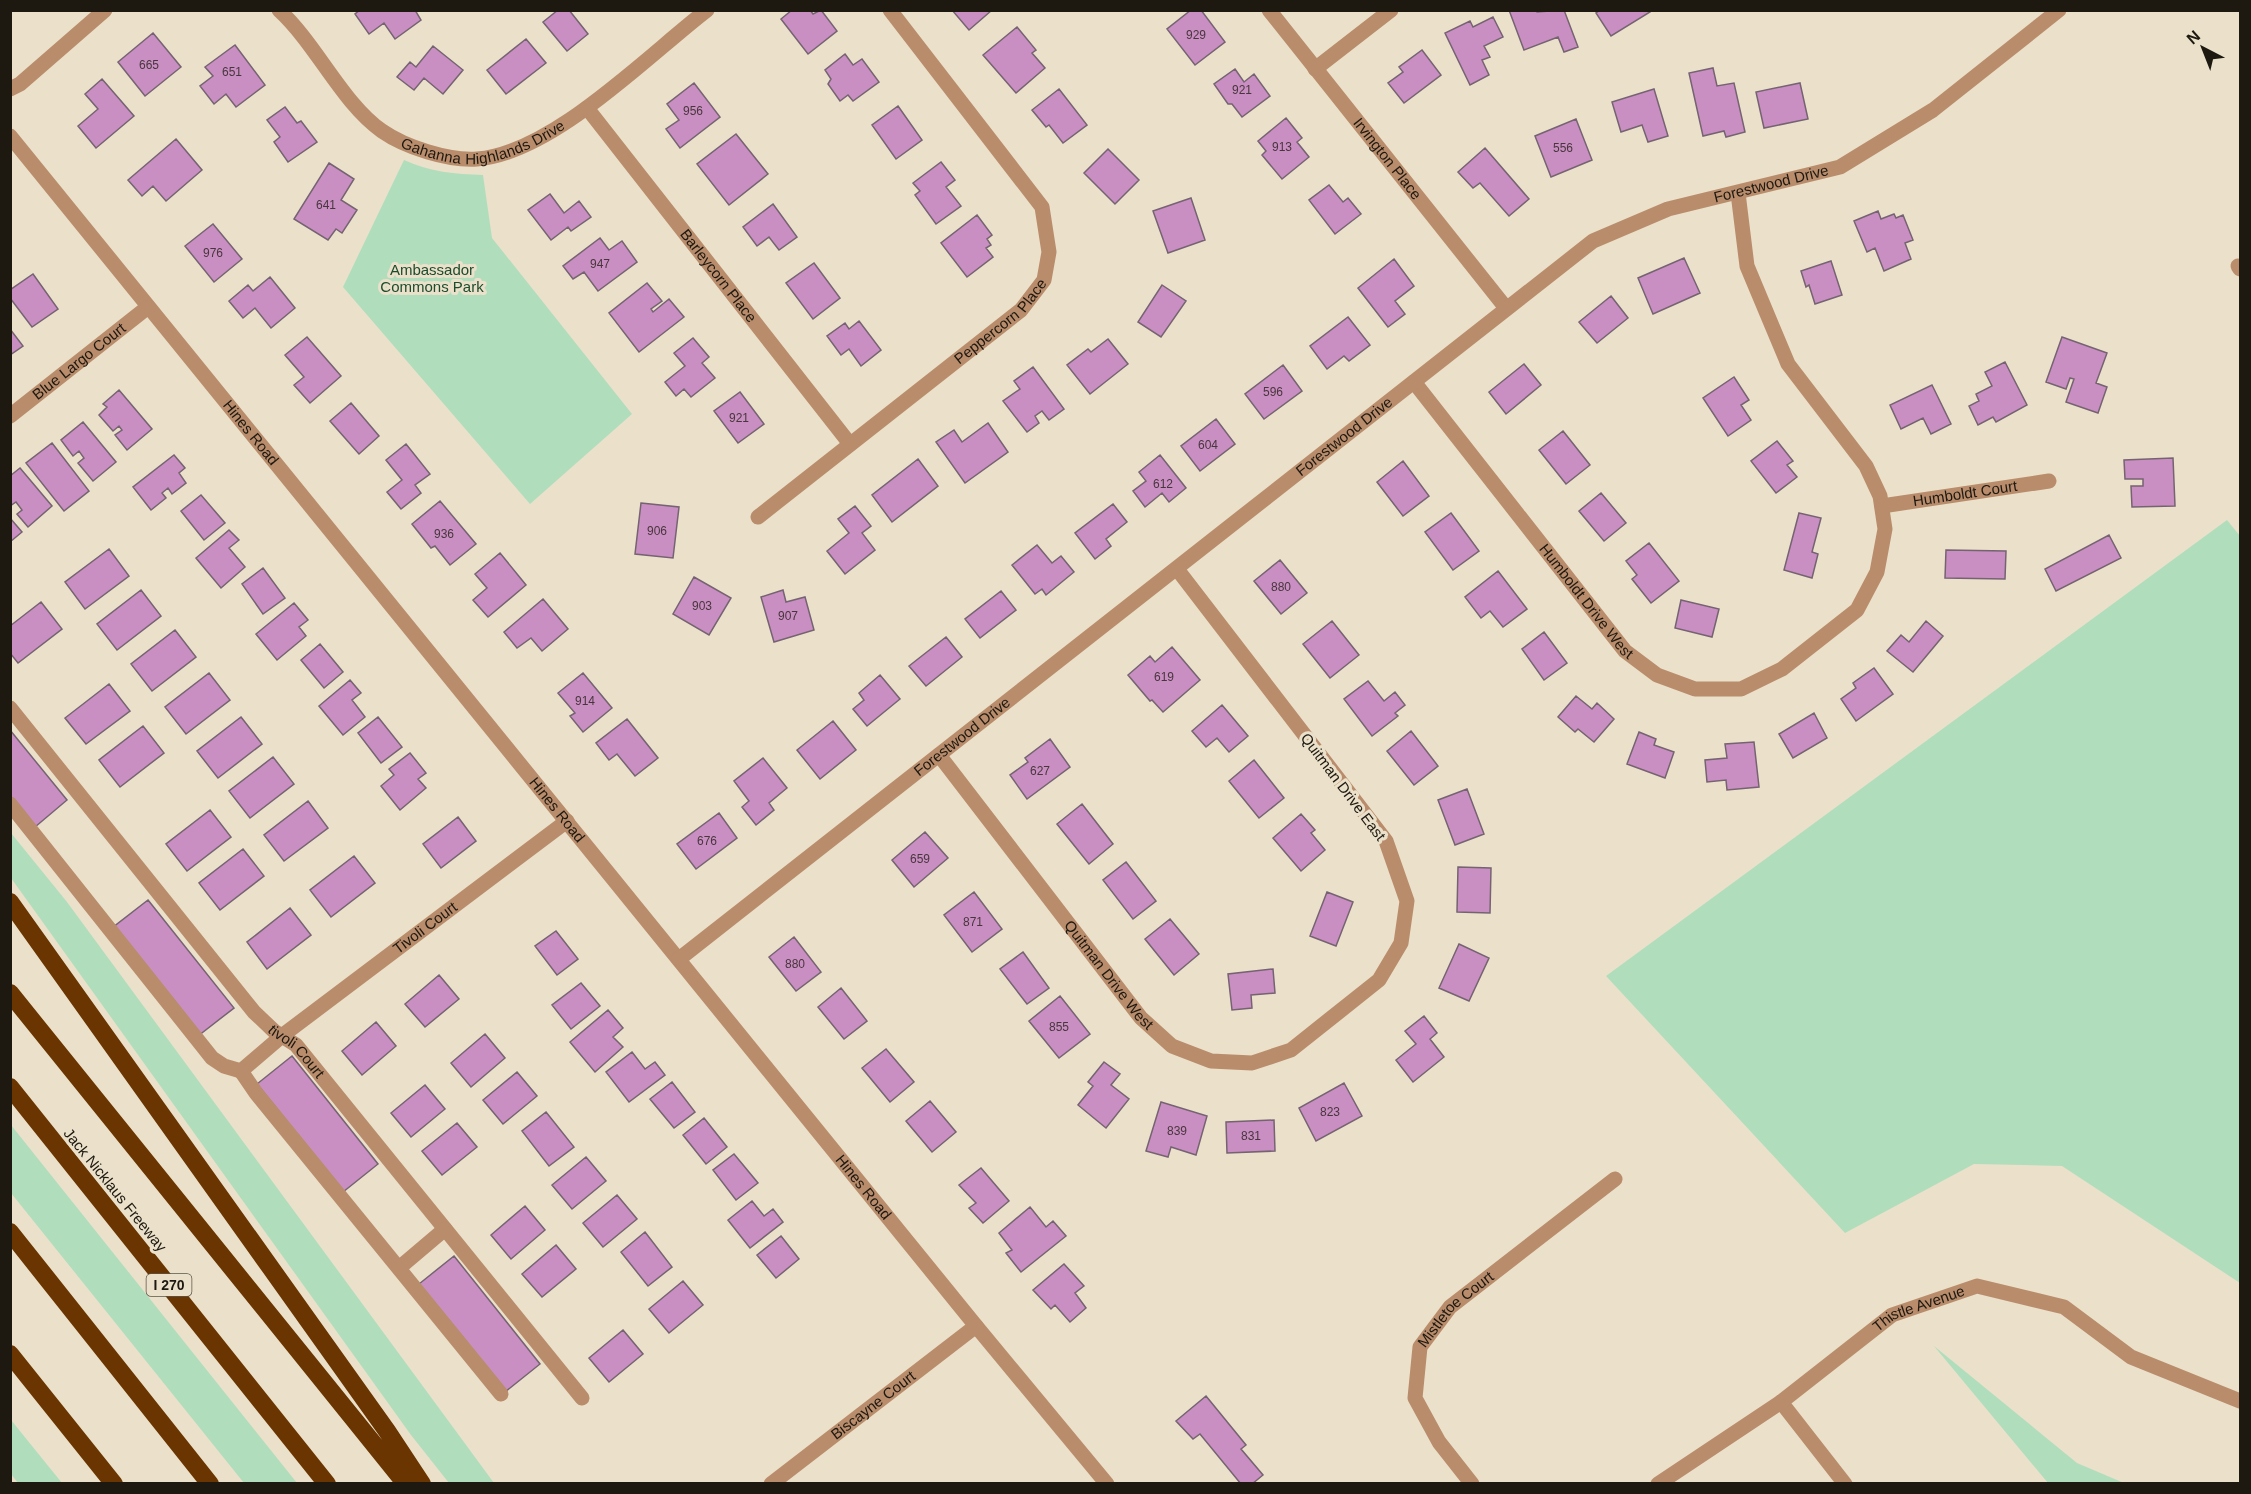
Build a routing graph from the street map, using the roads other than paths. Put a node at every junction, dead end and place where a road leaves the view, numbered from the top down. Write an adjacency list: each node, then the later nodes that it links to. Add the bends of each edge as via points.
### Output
1 (105, 10): 9 (street, via 20,84)
2 (279, 10): 10 (street, Gahanna Highlands Drive, via 295,25 359,110 382,131 412,148 476,159 511,151 552,132)
3 (707, 10): 10 (street, Gahanna Highlands Drive)
4 (890, 10): 17 (street, Peppercorn Place, via 1042,207 1049,252 1044,280 1021,310)
5 (1269, 10): 8 (street, Irvington Place)
6 (1390, 10): 8 (street)
7 (2059, 10): 12 (street, Forestwood Drive, via 1933,110 1840,167)
8 (1315, 69): 14 (street, Irvington Place)
9 (10, 88)
10 (586, 108): 17 (street, Barleycorn Place)
11 (10, 136): 13 (street, Hines Road)
12 (1738, 193): 14 (street, Forestwood Drive, via 1668,209 1593,241); 19 (street, Humboldt Drive West, via 1747,266 1788,364 1866,466)
13 (148, 307): 16 (street, Blue Largo Court); 25 (street, Hines Road)
14 (1506, 308): 15 (street, Forestwood Drive)
15 (1414, 382): 19 (street, Humboldt Drive West, via 1625,651 1657,675 1695,689 1741,689 1782,669 1857,609 1877,572 1885,529); 21 (street, Forestwood Drive)
16 (10, 416)
17 (850, 444): 20 (street, Peppercorn Place)
18 (2049, 481): 19 (street, Humboldt Court)
19 (1882, 506)
20 (758, 516)
21 (1177, 569): 23 (street, Forestwood Drive); 29 (street, Quitman Drive East, via 1386,841 1407,901 1401,943 1379,980)
22 (10, 708): 30 (street, tivoli Court, via 254,1012)
23 (939, 756): 27 (street, Forestwood Drive); 29 (street, Quitman Drive West, via 1141,1018 1172,1046 1211,1061 1252,1063 1291,1050)
24 (10, 804): 31 (street, via 212,1058)
25 (567, 821): 27 (street, Hines Road); 30 (street, Tivoli Court)
26 (10, 902): 49 (highway)
27 (679, 959): 37 (street, Hines Road)
28 (10, 993): 48 (highway)
29 (1336, 1015)
30 (283, 1035): 31 (street, Tivoli Court); 34 (street, tivoli Court, via 296,1045)
31 (241, 1071): 36 (street)
32 (10, 1087): 47 (highway, Jack Nicklaus Freeway / I 270)
33 (1615, 1179): 52 (street, Mistletoe Court, via 1450,1307 1420,1347 1415,1398 1439,1442)
34 (445, 1229): 36 (street); 41 (street, tivoli Court)
35 (10, 1232): 46 (highway)
36 (399, 1268): 40 (street)
37 (976, 1326): 50 (street, Biscayne Court); 51 (street, Hines Road)
38 (10, 1354): 45 (highway)
39 (10, 1371): 44 (highway)
40 (501, 1394)
41 (582, 1398)
42 (2241, 1401): 43 (street, Thistle Avenue, via 2131,1357 2064,1307 1977,1286 1892,1315)
43 (1781, 1402): 53 (street, Thistle Avenue); 54 (street)
44 (103, 1484)
45 (114, 1484)
46 (210, 1484)
47 (327, 1484)
48 (406, 1484)
49 (422, 1484)
50 (771, 1484)
51 (1107, 1484)
52 (1472, 1484)
53 (1658, 1484)
54 (1845, 1484)

